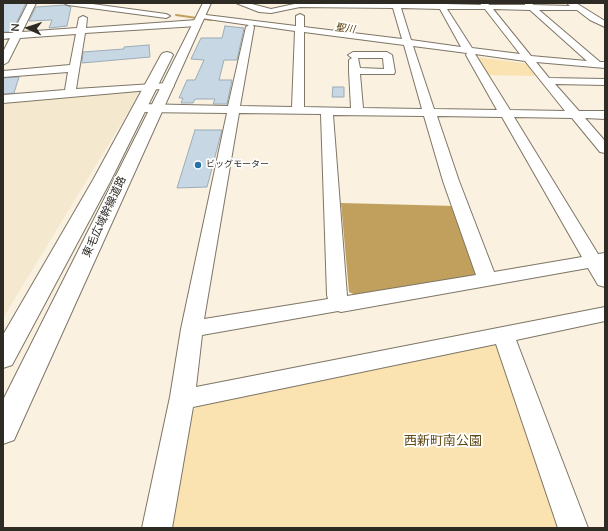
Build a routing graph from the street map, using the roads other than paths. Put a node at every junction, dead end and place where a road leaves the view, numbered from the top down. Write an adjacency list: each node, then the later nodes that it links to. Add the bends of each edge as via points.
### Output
1 (32, 3): 19 (street)
2 (68, 3): 5 (street)
3 (240, 3): 7 (street, via 271,11)
4 (571, 3): 12 (street)
5 (86, 4): 13 (street); 16 (street)
6 (396, 4): 8 (street); 11 (street); 21 (street)
7 (300, 5): 11 (street); 17 (street)
8 (441, 5): 9 (street); 22 (street)
9 (485, 5): 10 (street); 24 (street)
10 (530, 5): 12 (street); 26 (street)
11 (351, 7)
12 (579, 8): 14 (street)
13 (195, 17): 15 (street); 16 (street); 17 (street); 32 (highway, 東毛広域幹線道路)
14 (605, 24)
15 (250, 27): 17 (street); 36 (street)
16 (81, 30): 19 (street); 27 (street)
17 (300, 31): 18 (street); 37 (street)
18 (352, 34): 21 (street); 23 (street)
19 (17, 35): 20 (street); 25 (street)
20 (3, 36)
21 (409, 45): 22 (street); 40 (street)
22 (469, 53): 24 (street); 41 (street)
23 (353, 55): 28 (street); 28 (street, via 387,55 390,72)
24 (530, 60): 26 (street); 30 (street)
25 (3, 62)
26 (602, 65)
27 (75, 68): 29 (street); 33 (street)
28 (354, 71): 39 (street)
29 (3, 74)
30 (546, 81): 31 (street); 42 (street)
31 (605, 82)
32 (159, 86): 33 (street); 35 (highway, 東毛広域幹線道路)
33 (70, 93): 34 (street)
34 (3, 99)
35 (148, 108): 36 (street); 52 (highway, 東毛広域幹線道路, via 102,180); 54 (highway, 東毛広域幹線道路)
36 (234, 109): 37 (street); 50 (street)
37 (298, 110): 38 (street)
38 (327, 110): 39 (street); 48 (street)
39 (357, 110): 40 (street)
40 (429, 111): 41 (street); 46 (street, via 451,181)
41 (504, 112): 42 (street); 45 (street)
42 (574, 114): 43 (street); 44 (street)
43 (605, 115)
44 (605, 149)
45 (599, 260): 46 (street); 47 (street)
46 (488, 279): 48 (street)
47 (605, 281)
48 (340, 305): 50 (street)
49 (605, 314): 51 (street)
50 (192, 329): 53 (street)
51 (501, 334): 53 (street, via 193,397); 56 (street, via 508,345)
52 (3, 358)
53 (182, 397): 55 (street)
54 (3, 431)
55 (157, 528)
56 (573, 528)

